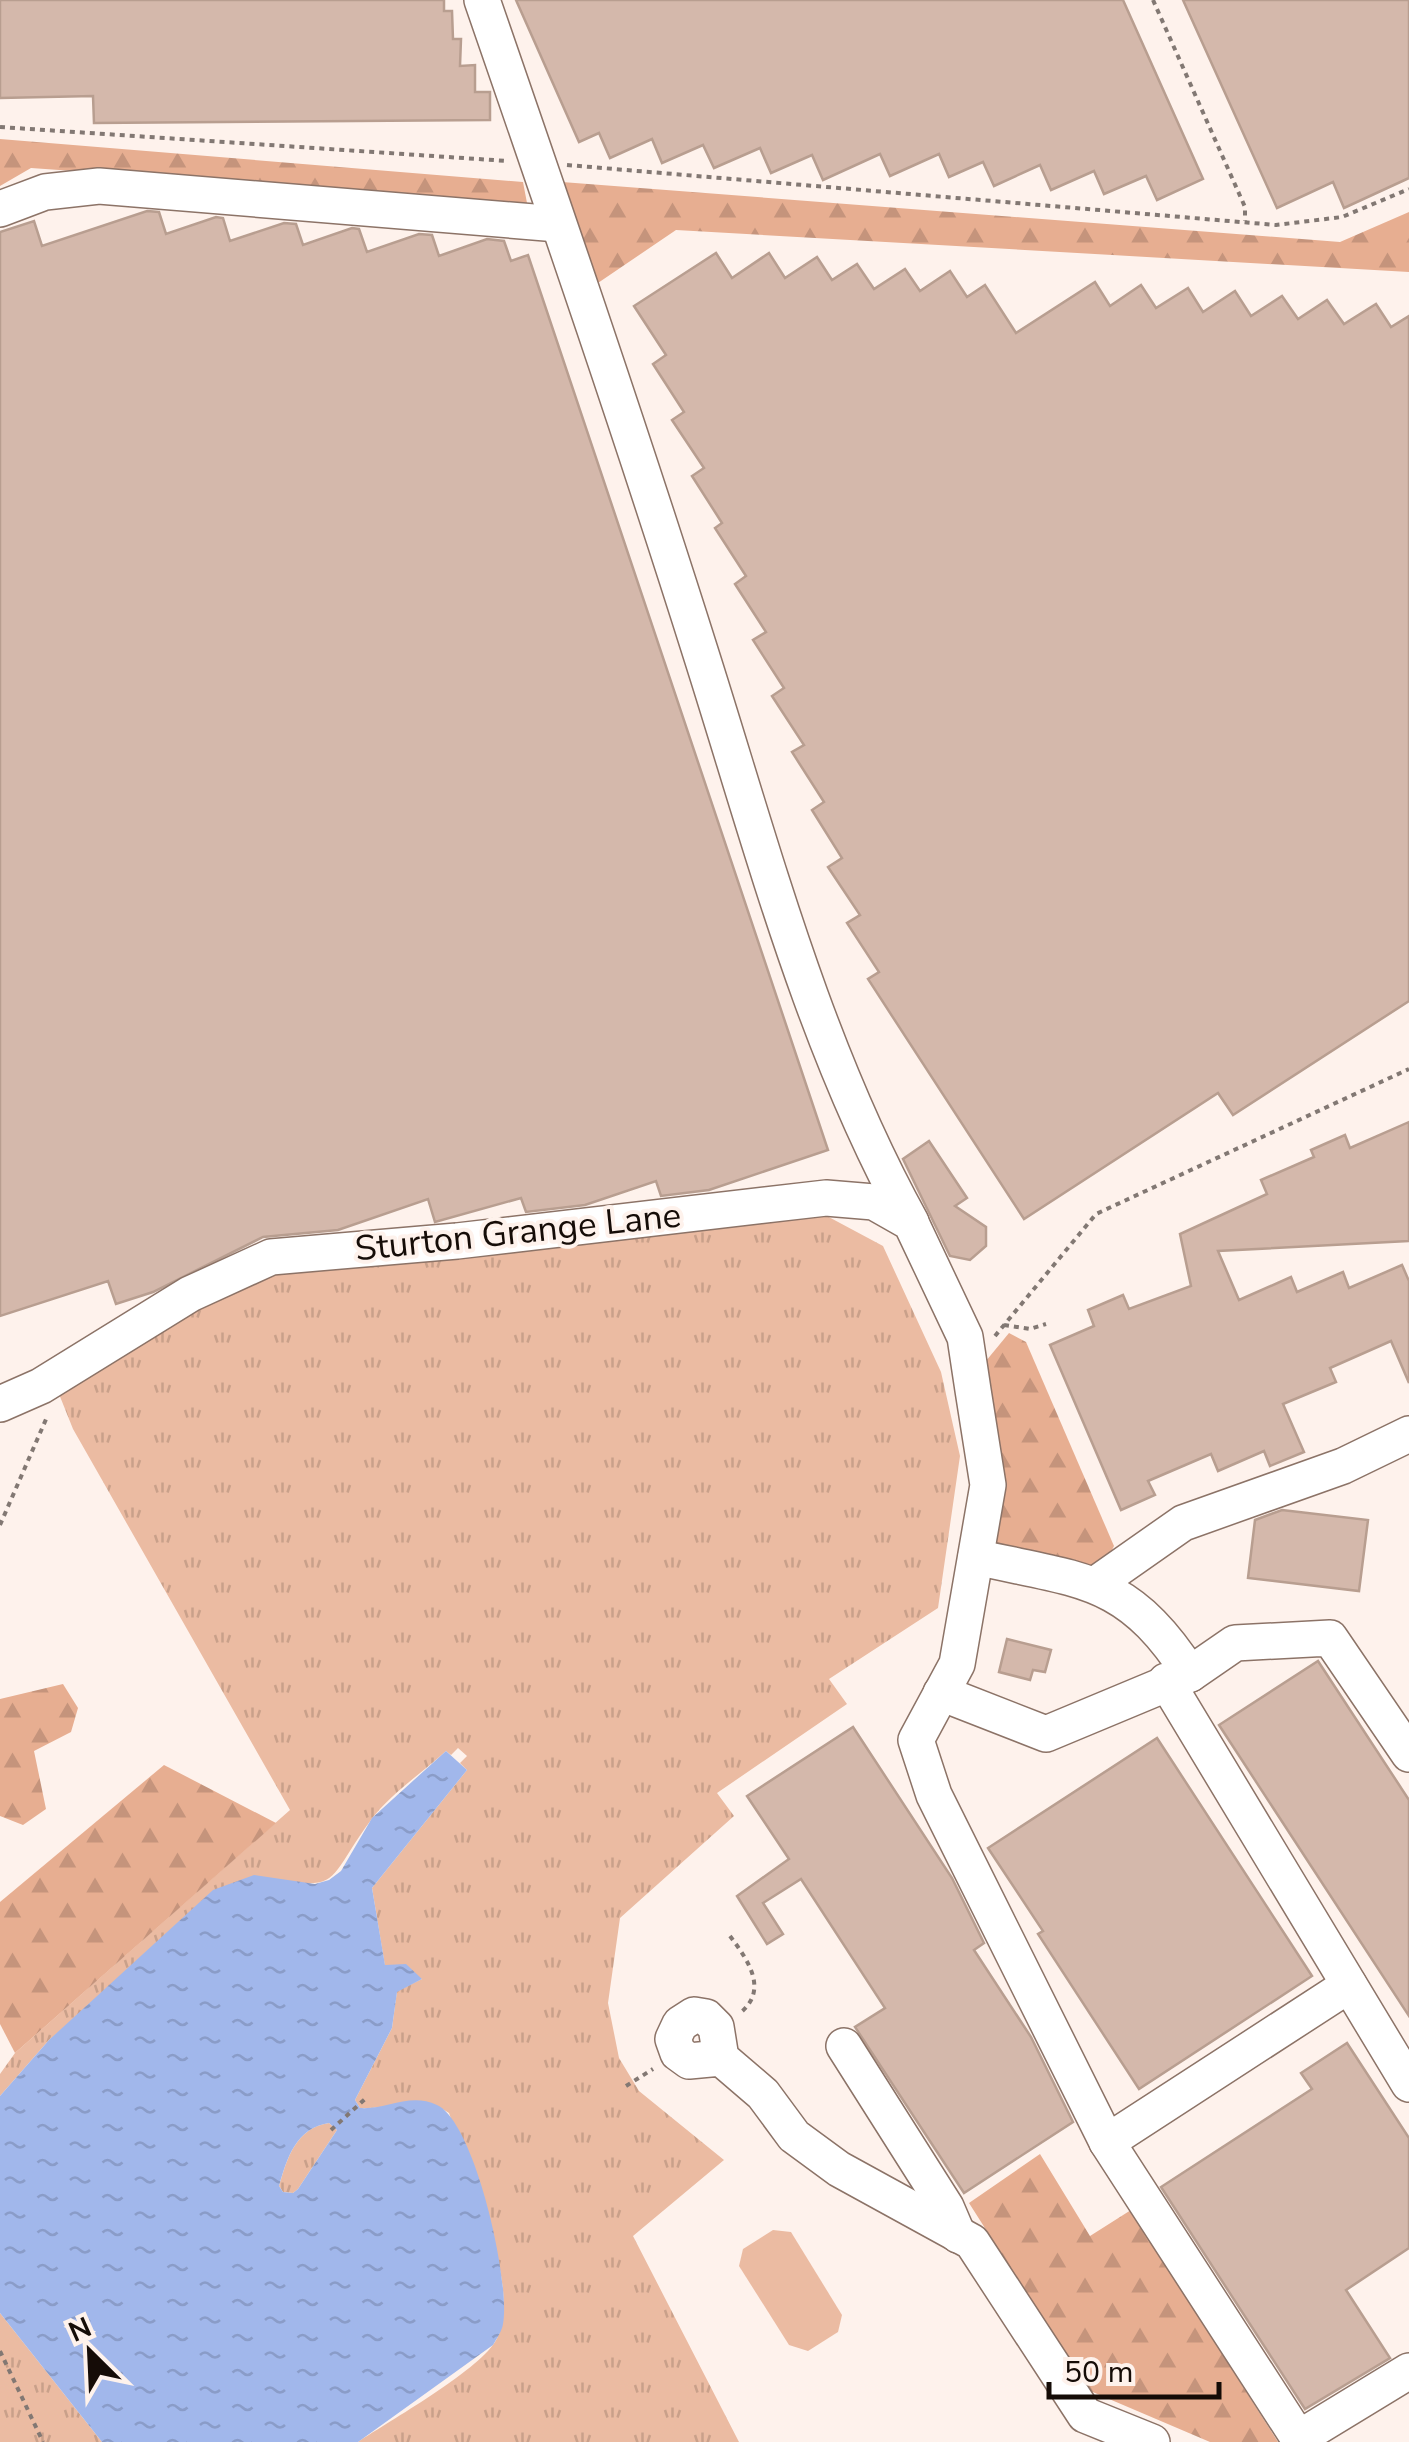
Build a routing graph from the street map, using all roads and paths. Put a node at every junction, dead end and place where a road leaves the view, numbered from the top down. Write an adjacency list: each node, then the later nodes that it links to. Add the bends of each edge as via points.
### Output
1 (482, 0): 4 (lane)
2 (1153, 0): 7 (path, via 1245,207)
3 (0, 127): 4 (path)
4 (537, 162): 7 (path); 8 (lane)
5 (1409, 189): 7 (path, via 1342,218)
6 (0, 209): 8 (lane, via 45,192 99,186)
7 (1245, 222)
8 (558, 224): 10 (lane, via 809,997)
9 (1409, 1069): 12 (path, via 1096,1214)
10 (911, 1223): 13 (lane, via 964,1338); 14 (lane, Sturton Grange Lane, via 874,1202 826,1198 271,1257 190,1294)
11 (1046, 1324): 12 (path)
12 (1004, 1325): 13 (path)
13 (970, 1366): 18 (lane, via 988,1484)
14 (54, 1378): 15 (lane, Sturton Grange Lane); 17 (path, via 46,1421)
15 (0, 1404)
16 (1409, 1434): 19 (lane, via 1343,1466 1196,1516)
17 (0, 1525)
18 (976, 1557): 19 (lane); 21 (lane, via 957,1664)
19 (1096, 1584): 20 (lane, via 1136,1606)
20 (1178, 1677): 21 (lane, via 1046,1734); 22 (lane, via 1236,1643 1330,1638); 24 (lane)
21 (941, 1693): 32 (lane, via 916,1740 934,1796)
22 (1409, 1754)
23 (730, 1936): 25 (path, via 756,1983 752,2003)
24 (1350, 1985): 28 (lane); 32 (lane)
25 (718, 2042): 27 (lane, via 689,2061); 33 (lane, via 794,2136)
26 (844, 2046): 33 (lane)
27 (678, 2053): 29 (path)
28 (1409, 2084)
29 (626, 2086)
30 (364, 2099): 31 (path)
31 (331, 2130)
32 (1107, 2142): 36 (lane)
33 (958, 2235): 38 (lane, via 972,2242 1085,2415)
34 (0, 2351): 37 (path)
35 (1409, 2370): 36 (lane)
36 (1300, 2440)
37 (43, 2442)
38 (1152, 2442)

